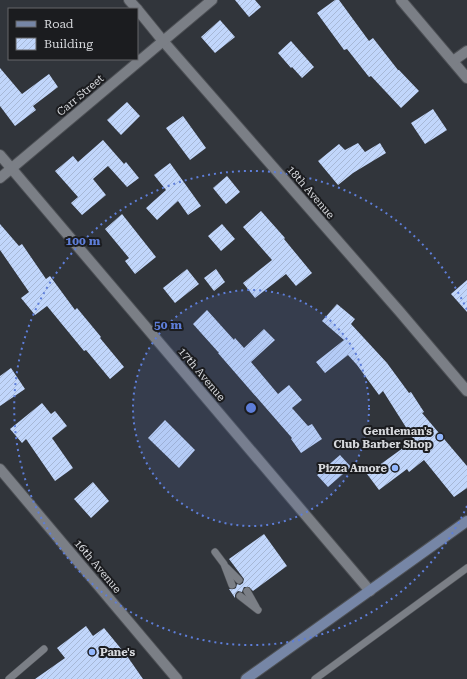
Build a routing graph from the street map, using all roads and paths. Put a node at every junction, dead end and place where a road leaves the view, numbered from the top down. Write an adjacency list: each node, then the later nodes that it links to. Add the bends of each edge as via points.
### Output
1 (129, 0): 4 (street, 18th Avenue)
2 (212, 0): 6 (street, Carr Street)
3 (401, 0): 8 (street)
4 (136, 8)
5 (138, 10): 6 (street, 18th Avenue)
6 (163, 41): 11 (street, Carr Street); 13 (street, 18th Avenue)
7 (467, 51): 8 (street)
8 (453, 61): 9 (street)
9 (467, 78)
10 (0, 155): 11 (street, 17th Avenue)
11 (11, 168): 12 (street, Carr Street); 21 (street, 17th Avenue)
12 (0, 178)
13 (467, 391)
14 (0, 469): 26 (street, 16th Avenue)
15 (467, 521): 21 (street)
16 (215, 552): 17 (lane)
17 (224, 564): 19 (lane); 20 (lane)
18 (467, 568): 28 (lane)
19 (239, 580)
20 (232, 585)
21 (370, 591): 27 (street)
22 (247, 592): 23 (lane, via 258,610)
23 (240, 596)
24 (44, 649): 25 (lane)
25 (9, 679)
26 (177, 679)
27 (246, 679)
28 (315, 679)

